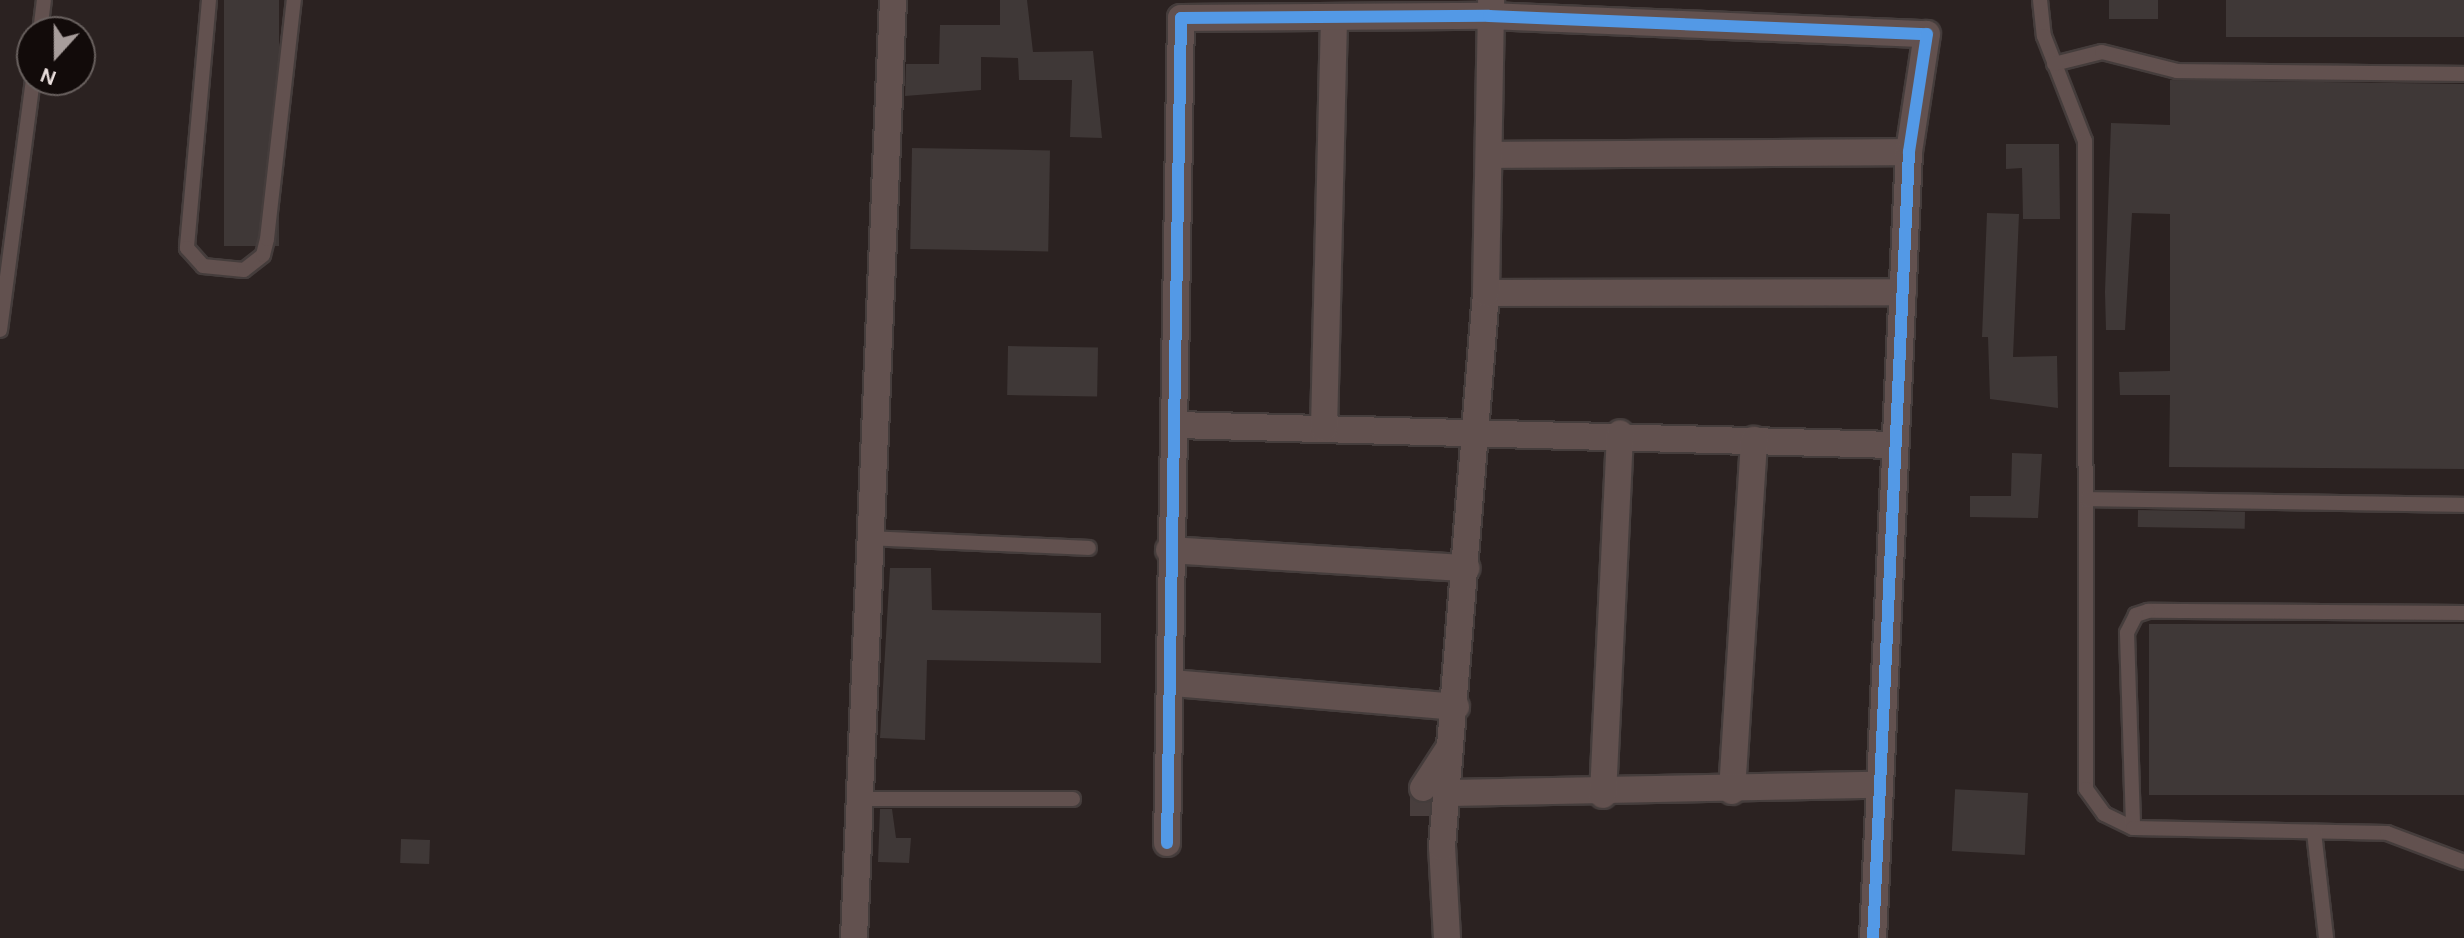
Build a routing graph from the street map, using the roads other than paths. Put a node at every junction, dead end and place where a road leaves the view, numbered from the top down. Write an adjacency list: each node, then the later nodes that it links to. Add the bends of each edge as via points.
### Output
1 (209, 0): 2 (lane, via 187,248 203,266 244,270 263,255 267,239)
2 (294, 0)
3 (893, 0): 23 (street)
4 (2040, 0): 7 (lane)
5 (1490, 8): 6 (street); 10 (street, via 1927,34); 11 (street)
6 (1334, 18): 15 (street, via 1181,18); 16 (street)
7 (2054, 64): 8 (lane, via 2102,52 2177,71); 21 (lane, via 2082,117 2085,141)
8 (2464, 74)
9 (31, 96): 14 (lane)
10 (1909, 152): 11 (street); 12 (street)
11 (1490, 155): 13 (street)
12 (1903, 292): 13 (street); 20 (street)
13 (1486, 293): 17 (street)
14 (0, 330)
15 (1177, 425): 16 (street); 25 (street)
16 (1324, 428): 17 (street)
17 (1478, 428): 18 (street); 26 (street)
18 (1620, 433): 19 (street); 35 (street)
19 (1754, 440): 20 (street); 33 (street)
20 (1895, 445): 31 (street)
21 (2087, 499): 22 (lane); 39 (lane, via 2086,789 2104,814)
22 (2464, 505)
23 (868, 538): 24 (lane); 36 (street)
24 (1089, 548)
25 (1169, 550): 26 (street); 28 (street)
26 (1466, 568): 29 (street)
27 (2464, 613): 39 (lane, via 2136,615 2127,633)
28 (1172, 683): 29 (street); 41 (street)
29 (1456, 707): 30 (street)
30 (1449, 748): 32 (street); 34 (street)
31 (1875, 785): 33 (street); 46 (street)
32 (1423, 788)
33 (1732, 791): 35 (street)
34 (1450, 793): 35 (street); 42 (street)
35 (1603, 795)
36 (858, 799): 37 (lane); 44 (street)
37 (1073, 799)
38 (1423, 816): 42 (street)
39 (2133, 828): 40 (lane)
40 (2314, 832): 43 (lane, via 2387,833); 47 (lane)
41 (1167, 843)
42 (1442, 847): 45 (street)
43 (2464, 862)
44 (854, 938)
45 (1447, 938)
46 (1873, 938)
47 (2326, 938)

